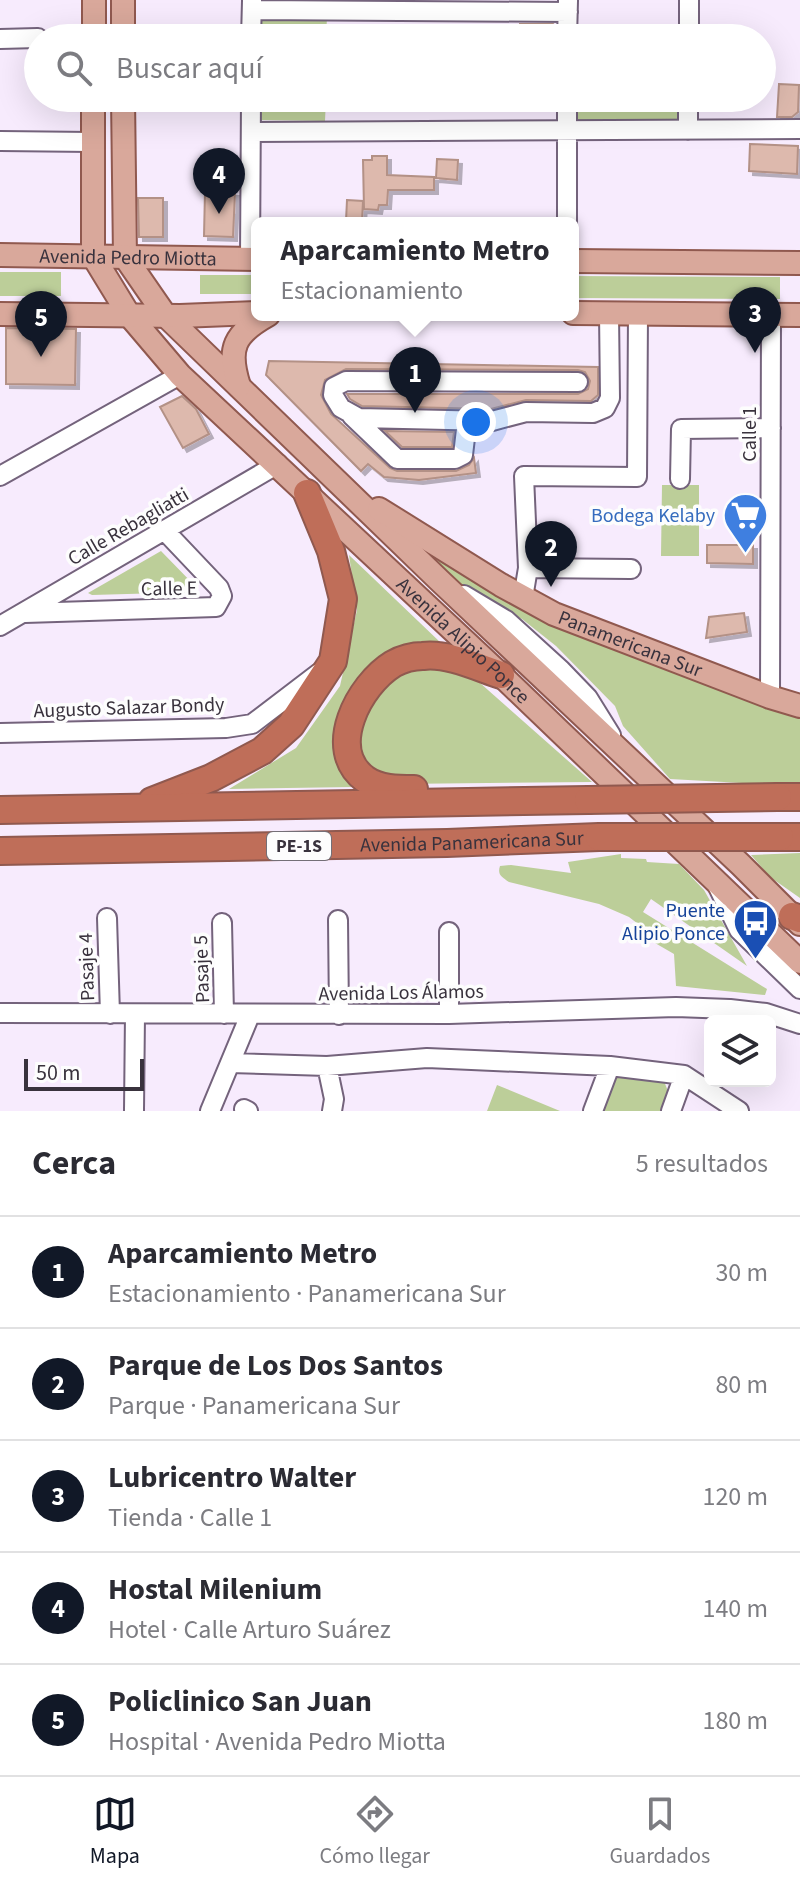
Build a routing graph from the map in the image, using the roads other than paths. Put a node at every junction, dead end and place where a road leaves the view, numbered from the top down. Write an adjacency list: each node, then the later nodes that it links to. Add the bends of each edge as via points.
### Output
1 (94, 0): 6 (main road)
2 (123, 0): 7 (main road)
3 (689, 0): 8 (street)
4 (252, 5): 5 (street)
5 (568, 6)
6 (94, 24)
7 (123, 24)
8 (689, 24)
9 (24, 38): 10 (street)
10 (0, 39)
11 (93, 112): 21 (main road)
12 (123, 112): 26 (main road)
13 (251, 112): 19 (street)
14 (567, 112): 17 (street)
15 (688, 112): 18 (street)
16 (800, 129): 18 (street)
17 (567, 130): 18 (street); 19 (street); 23 (street)
18 (688, 130)
19 (251, 132): 22 (street)
20 (0, 141): 21 (street)
21 (92, 142): 25 (main road)
22 (252, 217)
23 (567, 217)
24 (0, 255): 25 (main road, Avenida Pedro Miotta)
25 (93, 256): 26 (main road, Avenida Pedro Miotta); 35 (main road, Avenida Alipio Ponce)
26 (125, 257): 27 (main road, Avenida Pedro Miotta); 36 (main road, Avenida Alipio Ponce)
27 (251, 258)
28 (579, 261): 29 (main road)
29 (800, 263)
30 (251, 313): 36 (main road)
31 (579, 313): 32 (main road)
32 (609, 313): 33 (main road); 44 (street, via 610,398 605,408 593,413)
33 (638, 313): 37 (main road); 54 (street, via 637,477 524,476)
34 (0, 314): 35 (main road)
35 (129, 315): 36 (main road); 40 (main road, Avenida Alipio Ponce)
36 (165, 315): 43 (main road, Avenida Alipio Ponce)
37 (771, 315): 38 (main road); 47 (street, Calle 1)
38 (800, 315)
39 (259, 321): 43 (main road, via 240,334 234,351)
40 (180, 375): 48 (main road, Avenida Alipio Ponce); 49 (street)
41 (528, 382): 42 (street); 44 (street); 45 (street, via 341,382 333,395)
42 (578, 382)
43 (239, 386): 51 (main road, Avenida Alipio Ponce)
44 (526, 412): 46 (street)
45 (352, 416): 46 (street); 46 (street, via 397,459 463,455)
46 (467, 421)
47 (771, 428): 50 (street, via 681,429); 61 (street, Calle 1)
48 (278, 464): 52 (main road, Avenida Alipio Ponce); 53 (street, Calle Rebagliatti)
49 (0, 476)
50 (680, 479)
51 (345, 487): 56 (main road, Panamericana Sur); 72 (main road, Avenida Alipio Ponce)
52 (307, 493): 59 (highway, via 331,551 343,599); 60 (main road, Avenida Alipio Ponce)
53 (164, 530): 57 (street, Calle Rebagliatti); 57 (street, Calle E, via 219,588 222,596 216,607)
54 (528, 568): 55 (street); 56 (street)
55 (631, 569)
56 (523, 598): 61 (main road, Panamericana Sur)
57 (22, 613): 58 (street, Calle Rebagliatti)
58 (0, 626)
59 (333, 661): 63 (street, Augusto Salazar Bondy, via 252,724); 66 (highway, via 291,725 262,751)
60 (501, 675): 65 (highway, via 442,657 404,659 374,681 350,723 346,743 352,764 366,780 384,788 459,789); 70 (main road, Avenida Alipio Ponce)
61 (770, 697): 62 (main road, Panamericana Sur)
62 (800, 706)
63 (0, 733)
64 (789, 797): 65 (highway, Avenida Panamericana Sur / PE-1S, bridge)
65 (481, 803): 66 (highway, Avenida Panamericana Sur / PE-1S)
66 (137, 807): 67 (highway, Avenida Panamericana Sur / PE-1S)
67 (0, 810)
68 (790, 837): 69 (highway, Avenida Panamericana Sur / PE-1S, bridge)
69 (0, 851)
70 (716, 883): 76 (main road, Avenida Alipio Ponce); 77 (street, via 739,930)
71 (107, 918): 79 (street, Pasaje 4)
72 (797, 919)
73 (338, 920): 84 (street)
74 (222, 923): 81 (street, Pasaje 5)
75 (449, 932): 82 (street)
76 (800, 962)
77 (800, 989)
78 (0, 1013): 79 (street, Avenida Los Álamos)
79 (110, 1014): 80 (street, Avenida Los Álamos)
80 (135, 1014): 81 (street, Avenida Los Álamos); 91 (street)
81 (224, 1014): 83 (street, Avenida Los Álamos)
82 (449, 1014): 84 (street, Avenida Los Álamos); 85 (street, Avenida Los Álamos, via 676,1007 766,1013)
83 (250, 1015): 84 (street, Avenida Los Álamos); 86 (street)
84 (339, 1015)
85 (800, 1024)
86 (230, 1063): 87 (street); 92 (street)
87 (327, 1066): 88 (street, via 427,1058); 90 (street)
88 (610, 1066): 89 (street); 93 (street)
89 (684, 1075): 94 (street); 95 (street)
90 (339, 1109)
91 (134, 1111)
92 (210, 1111)
93 (593, 1111)
94 (671, 1111)
95 (739, 1111)

